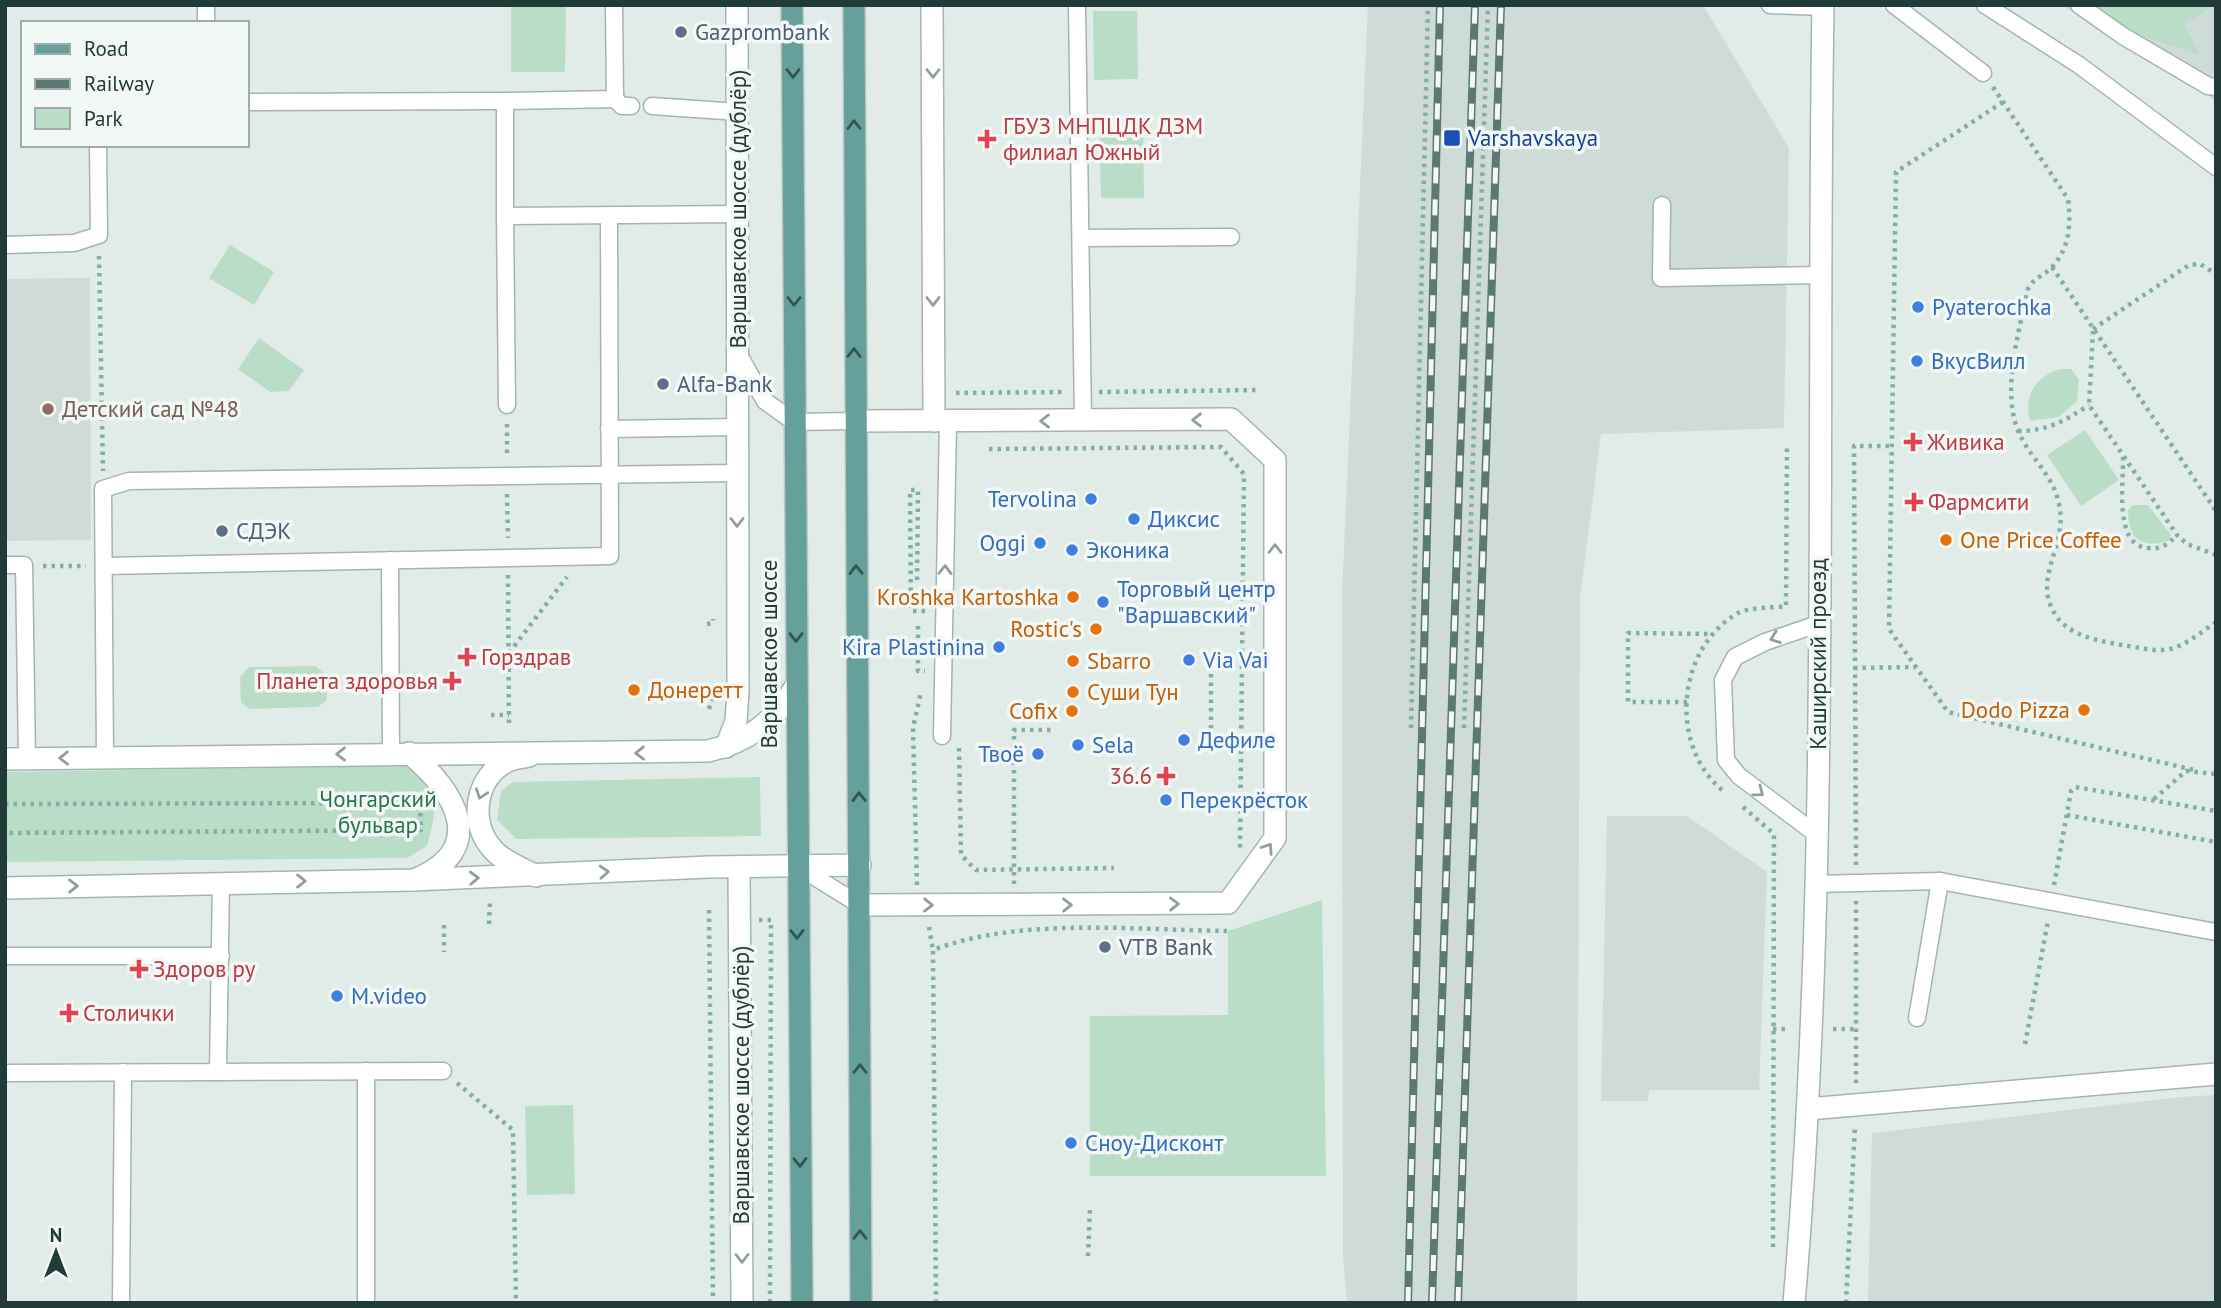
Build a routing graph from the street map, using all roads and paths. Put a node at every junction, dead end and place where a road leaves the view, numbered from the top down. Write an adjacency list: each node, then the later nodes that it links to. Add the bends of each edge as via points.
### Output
1 (614, 5): 16 (lane)
2 (737, 5): 22 (street, Варшавское шоссе (дублёр))
3 (792, 5): 43 (main road, Варшавское шоссе, one-way to 43)
4 (854, 5): 40 (main road, one-way to 4)
5 (932, 5): 41 (street, one-way to 41)
6 (1077, 5): 31 (lane)
7 (1428, 5): 81 (path)
8 (1488, 5): 79 (path)
9 (1770, 5): 13 (lane)
10 (1894, 5): 14 (lane)
11 (1984, 5): 24 (lane, via 2079,65)
12 (2079, 5): 15 (lane, via 2133,42)
13 (1823, 6): 35 (street, Каширский проезд)
14 (1983, 73): 19 (path)
15 (2216, 87)
16 (615, 99): 17 (lane); 20 (lane, via 622,106)
17 (505, 101): 18 (lane); 27 (lane)
18 (248, 102)
19 (2003, 102): 33 (path, via 2068,199 2069,235); 48 (path, via 1896,172)
20 (631, 106)
21 (652, 106): 22 (lane)
22 (738, 112): 26 (street, Варшавское шоссе (дублёр))
23 (99, 147): 29 (lane)
24 (2216, 167)
25 (1662, 205): 35 (lane, via 1661,278)
26 (738, 214): 28 (lane); 37 (street, Варшавское шоссе (дублёр))
27 (505, 216): 28 (lane); 38 (lane)
28 (609, 216): 45 (lane)
29 (99, 236): 32 (lane, via 74,243); 53 (path)
30 (1231, 237): 31 (lane)
31 (1081, 238): 42 (lane)
32 (5, 245)
33 (2052, 267): 36 (path); 46 (path, via 2032,281 2026,295 2010,400)
34 (2216, 274): 36 (path, via 2200,264 2189,265)
35 (1821, 275): 65 (street, Каширский проезд)
36 (2093, 329): 39 (path); 54 (path)
37 (739, 355): 43 (lane, via 765,401); 44 (street, Варшавское шоссе (дублёр))
38 (507, 405)
39 (2089, 405): 46 (path, via 2060,424); 50 (path)
40 (854, 421): 41 (street); 43 (lane); 103 (main road, one-way to 40)
41 (941, 421): 42 (street, one-way to 41); 72 (lane, one-way to 41)
42 (1083, 421): 118 (street, one-way to 42, via 1228,903 1275,838 1275,460 1231,419)
43 (794, 422): 75 (main road, Варшавское шоссе, one-way to 75)
44 (737, 427): 45 (lane); 51 (street, Варшавское шоссе (дублёр))
45 (609, 429): 52 (lane)
46 (2018, 431): 63 (path, via 2046,470 2058,501 2060,535 2047,586 2062,623 2088,639 2164,650 2183,645)
47 (1787, 446): 67 (path, via 1786,607 1740,612)
48 (1891, 446): 70 (path, via 1889,629); 71 (path, via 1854,446)
49 (989, 449): 102 (path, via 1221,447 1244,474)
50 (2123, 457): 55 (path); 55 (path, via 2124,533 2143,548 2156,549)
51 (737, 473): 52 (lane); 85 (street, Варшавское шоссе (дублёр), one-way to 85, via 738,692 736,721)
52 (609, 475): 53 (lane, via 129,481); 57 (lane, via 610,556)
53 (103, 489): 61 (lane)
54 (2216, 511)
55 (2177, 535): 56 (path)
56 (2216, 555)
57 (583, 557): 58 (lane); 68 (path)
58 (390, 560): 61 (lane); 86 (lane)
59 (5, 565): 90 (lane, via 24,565)
60 (58, 566): 61 (path)
61 (104, 566): 88 (lane)
62 (917, 580): 64 (path, via 918,490 910,490 911,611 926,611)
63 (2216, 622)
64 (926, 623)
65 (1818, 624): 100 (street, Каширский проезд); 100 (lane, one-way to 100, via 1734,657 1723,680 1726,760 1739,776)
66 (918, 626): 73 (path, via 918,671)
67 (1714, 634): 76 (path, via 1694,665); 76 (path, via 1628,633 1628,702)
68 (509, 653)
69 (926, 659): 73 (path)
70 (1916, 667): 71 (path); 91 (path, via 1948,712)
71 (1854, 668): 114 (path)
72 (943, 670): 73 (path); 83 (lane)
73 (926, 671): 110 (path, via 913,729)
74 (1211, 674): 80 (path)
75 (796, 686): 85 (street, via 780,712 758,732); 104 (main road, Варшавское шоссе)
76 (1687, 702): 93 (path, via 1686,723 1697,759 1710,780)
77 (491, 715): 78 (path)
78 (509, 715)
79 (1464, 728)
80 (1211, 729)
81 (1411, 729)
82 (1051, 730): 107 (path, via 1014,730)
83 (942, 736)
84 (958, 746): 107 (path, via 961,855 976,870)
85 (726, 747): 87 (street, one-way to 87)
86 (400, 754): 87 (street); 88 (street, one-way to 88); 109 (street, via 432,772 457,808 458,835 447,862)
87 (531, 755): 108 (street, one-way to 108, via 507,762 488,778 477,800 478,826 490,848)
88 (105, 757): 90 (street, one-way to 90)
89 (5, 759): 90 (street)
90 (27, 759)
91 (2194, 770): 92 (path); 94 (path, via 2183,773)
92 (2216, 774)
93 (1732, 798)
94 (2153, 799): 97 (path); 98 (path, via 2078,786 2071,791)
95 (5, 804): 99 (path, via 420,803 421,830)
96 (1742, 807): 140 (path, via 1774,834)
97 (2216, 811)
98 (2067, 814): 101 (path); 117 (path)
99 (5, 833)
100 (1816, 834): 113 (street, Каширский проезд)
101 (2216, 842)
102 (1240, 849)
103 (860, 865): 104 (street); 118 (main road)
104 (797, 866): 105 (street); 118 (lane); 147 (main road, Варшавское шоссе, one-way to 147)
105 (739, 867): 108 (street, one-way to 105); 120 (street, Варшавское шоссе (дублёр))
106 (1114, 868): 107 (path)
107 (1014, 869)
108 (536, 876): 109 (street, one-way to 108)
109 (412, 880): 112 (street, one-way to 109)
110 (916, 880)
111 (1940, 881): 114 (lane); 117 (lane); 128 (lane)
112 (221, 882): 115 (street, one-way to 112); 127 (lane)
113 (1814, 884): 114 (lane); 137 (street, Каширский проезд)
114 (1856, 884): 136 (path)
115 (5, 887)
116 (490, 901): 121 (path)
117 (2051, 902): 124 (lane); 129 (path)
118 (860, 905): 148 (main road, one-way to 118)
119 (709, 911): 144 (path)
120 (740, 920): 145 (street, Варшавское шоссе (дублёр), one-way to 145); 146 (path, via 771,920)
121 (489, 924)
122 (444, 925): 125 (path)
123 (1228, 931): 149 (path, via 1014,930 967,937 933,950)
124 (2216, 932)
125 (444, 952)
126 (5, 956): 127 (lane)
127 (220, 956): 133 (lane)
128 (1917, 1018)
129 (2025, 1044)
130 (366, 1071): 131 (lane); 133 (lane); 142 (lane)
131 (443, 1071): 143 (path, via 513,1130)
132 (123, 1072): 133 (lane); 134 (lane); 141 (lane)
133 (218, 1072)
134 (5, 1073)
135 (2216, 1074): 136 (street)
136 (1857, 1104): 137 (street); 151 (path)
137 (1808, 1109): 150 (street, Каширский проезд)
138 (1090, 1208): 139 (path)
139 (1088, 1256)
140 (1773, 1263)
141 (121, 1303)
142 (366, 1303)
143 (516, 1303)
144 (713, 1303)
145 (742, 1303)
146 (770, 1303)
147 (802, 1303)
148 (861, 1303)
149 (936, 1303)
150 (1794, 1303)
151 (1846, 1303)

